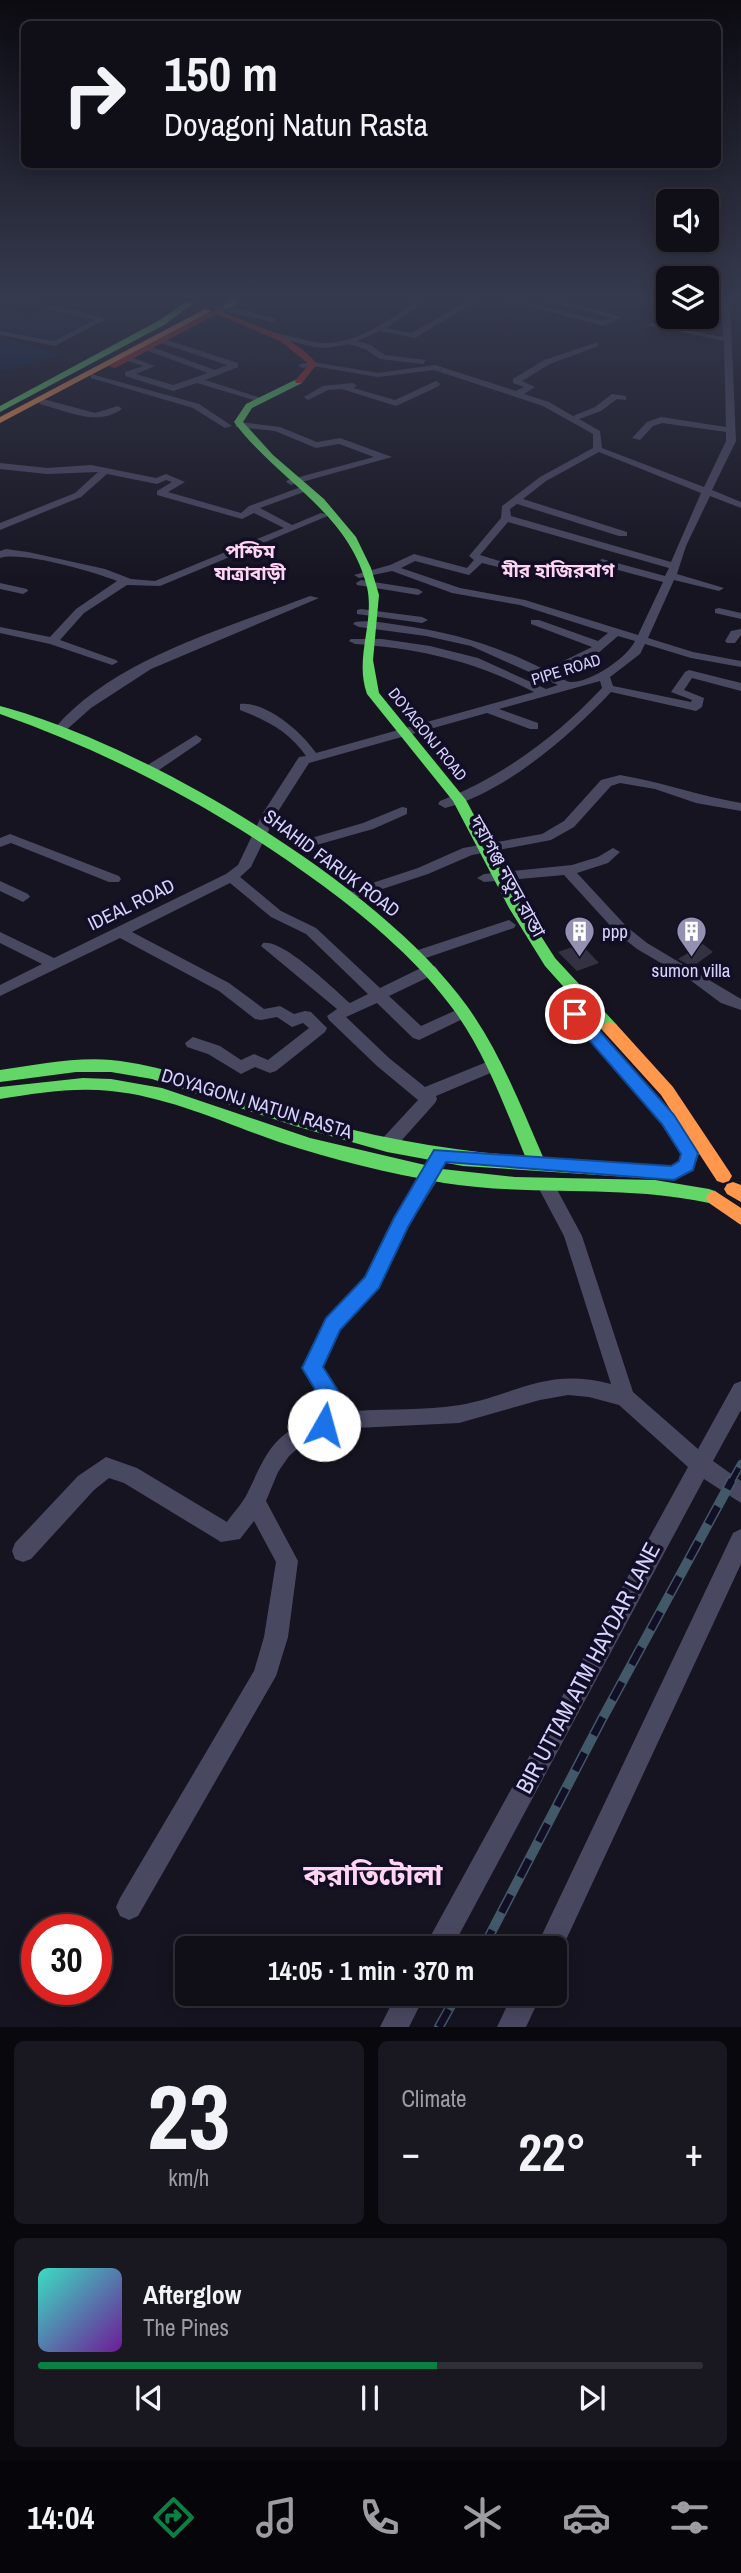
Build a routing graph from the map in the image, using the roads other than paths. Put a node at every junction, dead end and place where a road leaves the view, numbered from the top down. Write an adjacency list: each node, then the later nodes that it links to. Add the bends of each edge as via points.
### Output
1 (28, 395): 16 (main road)
2 (46, 395): 19 (main road)
3 (46, 395): 17 (street, via 102,416); 19 (main road)
4 (158, 395): 20 (street, via 188,403)
5 (246, 395): 14 (street)
6 (264, 395): 14 (main road)
7 (276, 395): 20 (main road, via 241,412)
8 (313, 395): 13 (street)
9 (366, 395): 10 (street, via 396,403)
10 (414, 395)
11 (519, 395): 18 (street)
12 (730, 395): 21 (street, PIPE ROAD)
13 (308, 397)
14 (257, 398): 20 (main road, via 230,413)
15 (623, 398): 18 (street, via 615,396)
16 (0, 408)
17 (118, 409)
18 (572, 419): 23 (street, via 597,433)
19 (0, 420)
20 (233, 426): 26 (main road, via 243,443); 26 (street, via 277,429 316,444 340,441 388,457)
21 (731, 430): 22 (street, via 661,420); 27 (street, PIPE ROAD, via 731,441)
22 (637, 438)
23 (598, 449): 27 (street); 28 (street)
24 (0, 466): 25 (street)
25 (106, 470): 30 (street, via 158,481 166,477 180,482 160,493 242,516); 33 (street, via 78,495)
26 (297, 484): 30 (street); 31 (main road); 42 (main road, via 335,514)
27 (706, 494): 29 (street); 40 (street, PIPE ROAD)
28 (515, 500): 32 (street, via 505,508); 35 (street)
29 (741, 505)
30 (254, 509): 34 (street)
31 (325, 515): 34 (street); 42 (main road)
32 (506, 518): 37 (street, via 474,556); 40 (street)
33 (0, 527)
34 (289, 527): 43 (street, via 164,583)
35 (624, 534)
36 (3, 552): 43 (street, via 101,571)
37 (480, 559): 38 (street, via 466,573 414,556); 41 (street)
38 (393, 568): 42 (street); 55 (street)
39 (592, 568): 40 (street, via 602,562)
40 (672, 574): 45 (street); 57 (street, PIPE ROAD)
41 (537, 576)
42 (365, 579): 47 (street); 51 (main road, দয়াগঞ্জ নতুন রাস্তা)
43 (125, 581): 58 (street, via 79,611)
44 (0, 586): 46 (street)
45 (719, 588)
46 (23, 591)
47 (418, 592)
48 (314, 598): 73 (street, via 145,665 83,705)
49 (719, 611): 50 (street)
50 (741, 616)
51 (366, 618): 52 (street); 59 (main road, দয়াগঞ্জ নতুন রাস্তা); 64 (street, via 463,640)
52 (422, 620)
53 (536, 622): 61 (street)
54 (0, 630): 58 (street)
55 (615, 632): 57 (street); 61 (street)
56 (741, 632): 60 (street)
57 (640, 639): 63 (street, via 705,659); 65 (street, PIPE ROAD, via 636,652)
58 (53, 641): 62 (street)
59 (361, 641): 68 (street, via 443,650 487,663); 74 (main road, দয়াগঞ্জ নতুন রাস্তা, via 353,683 356,694)
60 (731, 641)
61 (600, 646): 64 (street)
62 (112, 662)
63 (741, 664)
64 (544, 675): 66 (street)
65 (606, 682): 66 (street, PIPE ROAD); 67 (street, via 696,707 698,698 677,692 689,674); 78 (street, via 566,731)
66 (570, 687): 68 (street, PIPE ROAD)
67 (741, 687)
68 (543, 692): 70 (street, PIPE ROAD)
69 (244, 707): 76 (street, via 299,734)
70 (488, 709): 72 (street); 74 (street, PIPE ROAD)
71 (0, 710): 73 (main road, SHAHID FARUK ROAD)
72 (534, 726)
73 (60, 729): 77 (main road, SHAHID FARUK ROAD)
74 (399, 734): 76 (street, PIPE ROAD); 78 (main road, দয়াগঞ্জ নতুন রাস্তা)
75 (196, 739): 77 (street)
76 (313, 757): 81 (street, via 301,763)
77 (151, 769): 81 (main road, SHAHID FARUK ROAD)
78 (452, 802): 84 (main road, দয়াগঞ্জ নতুন রাস্তা)
79 (741, 807): 84 (street, via 620,779 606,783 569,824 546,837)
80 (402, 811): 82 (street)
81 (259, 833): 87 (street, IDEAL ROAD, via 244,867); 91 (main road, SHAHID FARUK ROAD)
82 (313, 842)
83 (0, 843): 88 (street, via 10,838)
84 (475, 849): 89 (main road, দয়াগঞ্জ নতুন রাস্তা); 91 (street)
85 (613, 852): 86 (street, via 606,861)
86 (567, 870): 89 (street); 102 (street, via 642,946)
87 (231, 877): 94 (street, IDEAL ROAD); 101 (street, via 276,914 310,931)
88 (114, 879)
89 (494, 883): 93 (main road, দয়াগঞ্জ নতুন রাস্তা); 120 (main road, via 550,962 667,1091)
90 (0, 885): 92 (street)
91 (347, 896): 97 (main road, SHAHID FARUK ROAD)
92 (23, 897)
93 (509, 925): 97 (street); 109 (main road, দয়াগঞ্জ নতুন রাস্তা, via 575,1014)
94 (118, 932): 98 (street, IDEAL ROAD); 105 (street, via 224,987 261,1015 280,1011 292,1021 306,1016)
95 (0, 937): 98 (street)
96 (268, 946): 104 (street, via 296,965)
97 (417, 956): 99 (main road, SHAHID FARUK ROAD)
98 (54, 964): 100 (street, IDEAL ROAD)
99 (430, 970): 101 (street); 103 (main road, SHAHID FARUK ROAD)
100 (0, 991)
101 (378, 993): 103 (street, via 419,1034); 104 (street)
102 (741, 1004)
103 (463, 1012): 107 (main road, SHAHID FARUK ROAD)
104 (341, 1013): 105 (street); 111 (street, via 383,1062)
105 (319, 1028): 106 (street, via 270,1068 254,1060 241,1068)
106 (193, 1043)
107 (494, 1065): 111 (street); 115 (main road, SHAHID FARUK ROAD)
108 (0, 1076): 113 (main road, DOYAGONJ NATUN RASTA, via 76,1066 153,1073)
109 (643, 1089)
110 (0, 1093): 116 (main road, DOYAGONJ NATUN RASTA, via 95,1084 149,1092 310,1144)
111 (426, 1093): 113 (street, via 429,1099)
112 (660, 1110): 114 (main road)
113 (387, 1145): 116 (main road, DOYAGONJ NATUN RASTA)
114 (690, 1153): 117 (main road, via 687,1165); 118 (main road)
115 (537, 1163): 116 (main road, DOYAGONJ NATUN RASTA); 117 (main road, DOYAGONJ NATUN RASTA); 119 (main road, SHAHID FARUK ROAD)
116 (437, 1164): 119 (main road, DOYAGONJ NATUN RASTA, via 487,1182); 125 (street, via 372,1283 333,1324 312,1368 330,1394)
117 (674, 1173): 118 (main road, DOYAGONJ NATUN RASTA)
118 (704, 1177): 120 (main road, DOYAGONJ NATUN RASTA); 121 (main road, via 701,1188)
119 (547, 1187): 121 (main road, DOYAGONJ NATUN RASTA, via 677,1188); 124 (street, via 573,1236)
120 (732, 1187): 121 (main road, via 727,1196)
121 (712, 1197): 122 (main road, DOYAGONJ NATUN RASTA)
122 (741, 1218)
123 (741, 1390): 126 (street, BIR UTTAM ATM HAYDAR LANE)
124 (625, 1397): 125 (street, via 572,1386 540,1389 460,1413); 126 (street)
125 (324, 1425): 128 (street, via 295,1437 267,1467)
126 (701, 1465): 127 (street); 132 (street, BIR UTTAM ATM HAYDAR LANE)
127 (741, 1493)
128 (255, 1502): 130 (street, via 232,1532 221,1532 130,1475 106,1466); 131 (street, via 287,1561 276,1637 264,1676)
129 (741, 1540): 133 (street)
130 (23, 1551)
131 (129, 1907)
132 (443, 1936)
133 (555, 1936)
134 (405, 2006): 136 (street)
135 (522, 2006): 137 (street)
136 (394, 2027)
137 (512, 2027)

